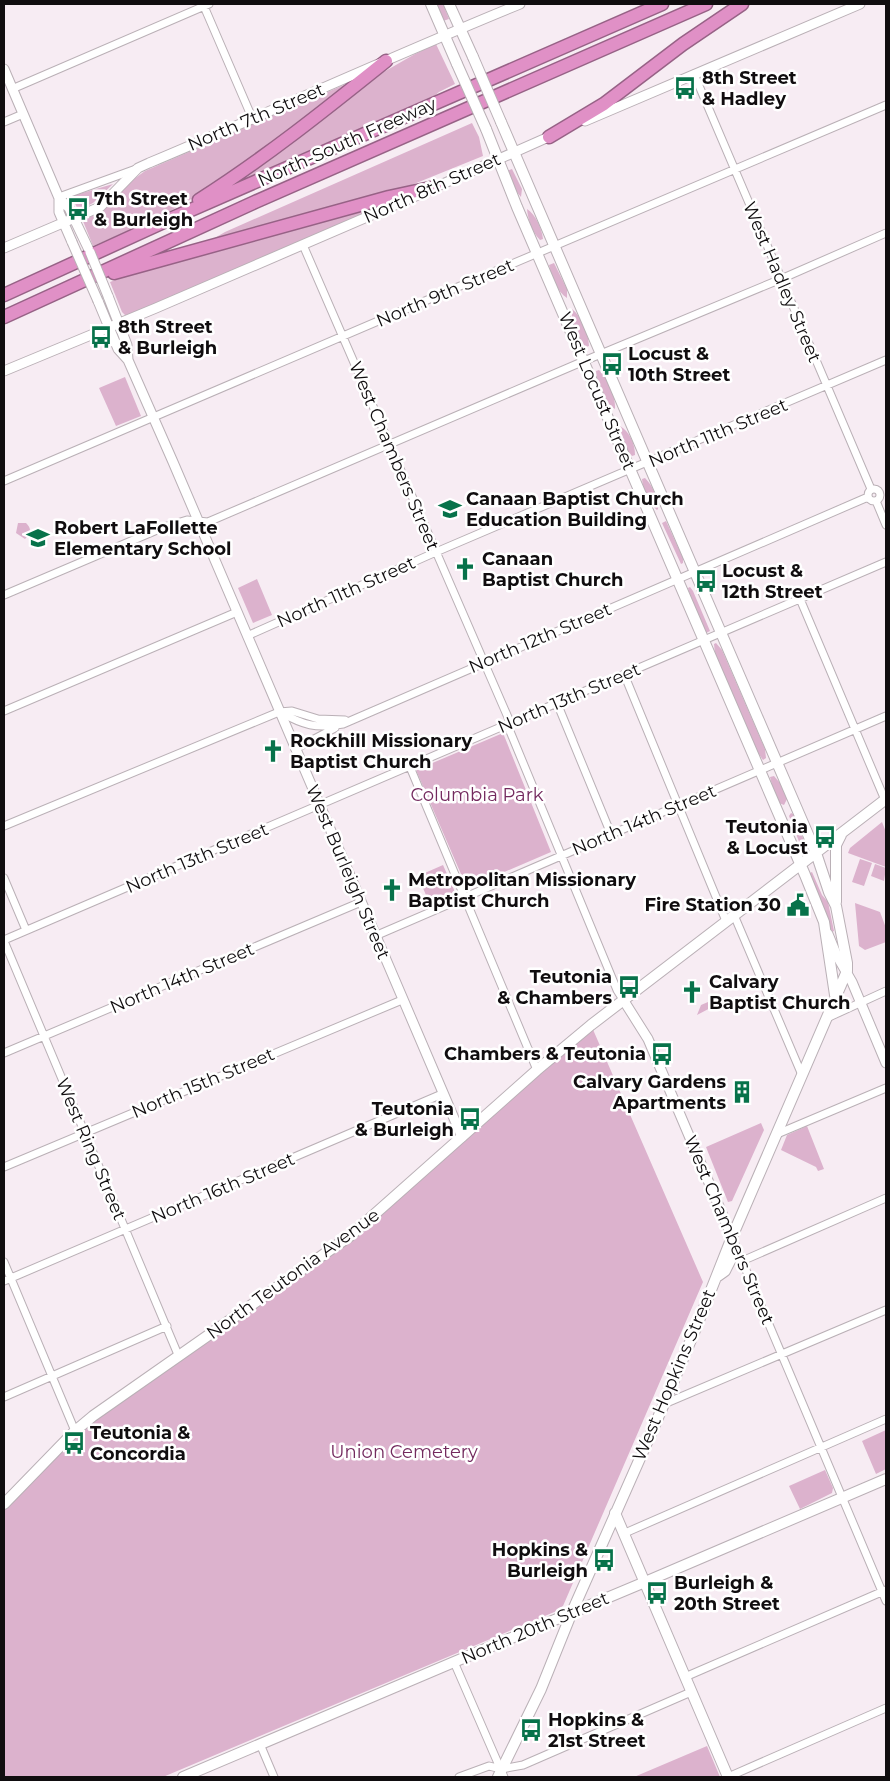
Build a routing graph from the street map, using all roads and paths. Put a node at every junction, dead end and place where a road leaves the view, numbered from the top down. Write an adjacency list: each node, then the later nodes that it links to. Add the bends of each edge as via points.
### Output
1 (431, 4): 10 (main road, West Locust Street)
2 (449, 4): 9 (main road, West Locust Street)
3 (520, 4): 9 (street, North 7th Street)
4 (662, 4): 27 (highway, North-South Freeway)
5 (706, 4): 35 (highway, North-South Freeway, via 254,202)
6 (742, 4): 19 (highway, via 604,104)
7 (860, 4): 13 (street, North 8th Street)
8 (205, 5): 14 (street); 17 (street)
9 (460, 28): 10 (street, North 7th Street); 20 (main road, West Locust Street, bridge)
10 (444, 35): 11 (street, North 7th Street); 21 (main road, West Locust Street, bridge)
11 (386, 61): 17 (street, North 7th Street); 27 (highway, via 313,121)
12 (4, 69): 14 (street, West Burleigh Street)
13 (694, 74): 19 (street, North 8th Street); 23 (street, West Hadley Street)
14 (12, 89): 16 (street, West Burleigh Street)
15 (886, 105): 23 (street, North 9th Street)
16 (23, 114): 18 (street); 25 (street, West Burleigh Street)
17 (252, 120): 22 (street, North 7th Street)
18 (4, 122)
19 (549, 137): 20 (street, North 8th Street)
20 (514, 152): 21 (street, North 8th Street); 31 (main road, West Locust Street)
21 (497, 159): 24 (street, North 8th Street); 33 (main road, West Locust Street)
22 (138, 168): 25 (street); 26 (street, North 7th Street, via 100,207)
23 (734, 170): 31 (street, North 9th Street); 34 (street, West Hadley Street)
24 (435, 187): 30 (street, North 8th Street); 35 (highway, via 389,196)
25 (59, 197): 26 (street, West Burleigh Street); 28 (street, West Burleigh Street, via 59,212)
26 (75, 219): 28 (street, North 7th Street); 38 (street, West Burleigh Street, bridge)
27 (168, 220): 36 (highway, North-South Freeway)
28 (64, 223): 32 (street, North 7th Street); 39 (street, West Burleigh Street, bridge)
29 (886, 233): 34 (street)
30 (303, 245): 38 (street, North 8th Street); 40 (street, West Chambers Street)
31 (554, 246): 33 (street, North 9th Street); 41 (main road, West Locust Street)
32 (4, 248)
33 (537, 254): 40 (street, North 9th Street); 44 (main road, West Locust Street)
34 (781, 279): 41 (street); 46 (street, West Hadley Street)
35 (83, 281): 37 (highway, North-South Freeway)
36 (4, 295)
37 (4, 317)
38 (119, 323): 39 (street, North 8th Street); 42 (street, West Burleigh Street, via 127,345)
39 (109, 327): 42 (street, West Burleigh Street, via 118,349); 45 (street, North 8th Street)
40 (343, 337): 47 (street, North 9th Street); 48 (street, West Chambers Street)
41 (602, 353): 44 (street); 49 (main road, West Locust Street)
42 (128, 360): 47 (street, West Burleigh Street)
43 (886, 360): 46 (street, North 11th Street)
44 (584, 361): 48 (street); 50 (main road, West Locust Street)
45 (4, 371)
46 (826, 386): 49 (street, North 11th Street); 52 (street, West Hadley Street)
47 (154, 418): 51 (street, North 9th Street); 56 (street, West Burleigh Street)
48 (389, 445): 56 (street, via 208,522); 58 (street, West Chambers Street)
49 (648, 463): 50 (street, North 11th Street); 60 (main road, West Locust Street)
50 (631, 470): 58 (street, North 11th Street); 61 (main road, West Locust Street)
51 (4, 481)
52 (871, 489): 53 (street); 54 (street)
53 (883, 490): 55 (street)
54 (868, 497): 55 (street); 60 (street, North 12th Street)
55 (876, 500): 57 (street)
56 (198, 521): 62 (street, via 187,520 164,527); 64 (street, West Burleigh Street)
57 (886, 525)
58 (436, 552): 66 (street, North 11th Street); 68 (street, West Chambers Street)
59 (886, 562): 63 (street, North 13th Street)
60 (694, 571): 61 (street, North 12th Street); 65 (main road, West Locust Street)
61 (678, 579): 67 (main road, West Locust Street); 68 (street, North 12th Street)
62 (4, 595)
63 (800, 599): 65 (street, North 13th Street); 77 (street)
64 (237, 612): 66 (street, West Burleigh Street); 71 (street)
65 (722, 633): 67 (street, North 13th Street); 79 (main road, West Locust Street)
66 (247, 636): 72 (street, West Burleigh Street)
67 (704, 641): 69 (street, North 13th Street); 81 (main road, West Locust Street)
68 (485, 662): 74 (street, North 12th Street); 75 (street, West Chambers Street)
69 (624, 674): 70 (street, North 13th Street); 84 (street)
70 (557, 703): 75 (street, North 13th Street); 86 (street)
71 (4, 711)
72 (279, 712): 74 (street, North 12th Street, via 292,711 318,719); 76 (street, North 12th Street, via 311,726); 78 (street, West Burleigh Street); 85 (street, North 12th Street)
73 (886, 716): 77 (street, North 14th Street)
74 (351, 719): 76 (street, North 12th Street)
75 (508, 723): 80 (street, North 13th Street); 89 (street, West Chambers Street)
76 (343, 724): 78 (street)
77 (855, 730): 79 (street, North 14th Street); 82 (street)
78 (295, 748): 83 (street, West Burleigh Street)
79 (778, 763): 81 (street, North 14th Street); 88 (main road, West Locust Street)
80 (410, 766): 83 (street, North 13th Street); 92 (street)
81 (760, 770): 84 (street, North 14th Street); 90 (main road, West Locust Street)
82 (886, 800): 87 (main road, North Teutonia Avenue)
83 (320, 805): 93 (street, West Burleigh Street); 97 (street, North 13th Street)
84 (678, 805): 86 (street, North 14th Street); 95 (street)
85 (4, 826)
86 (611, 834): 89 (street, North 14th Street)
87 (841, 834): 88 (main road, North Teutonia Avenue); 94 (main road, via 836,845)
88 (816, 853): 90 (main road, North Teutonia Avenue); 94 (main road, West Locust Street)
89 (562, 856): 92 (street, North 14th Street); 104 (street, West Chambers Street)
90 (801, 866): 95 (main road, North Teutonia Avenue); 96 (main road, West Locust Street)
91 (4, 878): 97 (street)
92 (465, 897): 98 (street, North 14th Street); 110 (street)
93 (361, 902): 98 (street, West Burleigh Street); 107 (street, North 14th Street)
94 (836, 906): 100 (main road, West Locust Street)
95 (730, 918): 104 (main road, North Teutonia Avenue); 111 (street)
96 (824, 922): 100 (street, West Locust Street, via 837,956); 102 (main road)
97 (26, 930): 99 (street, North 13th Street)
98 (375, 936): 103 (street, West Burleigh Street)
99 (4, 940): 107 (street, West Ring Street)
100 (847, 971): 102 (main road, West Hopkins Street); 105 (street, West Locust Street)
101 (886, 992): 105 (street)
102 (835, 996): 106 (main road, West Hopkins Street)
103 (402, 1000): 113 (street, West Burleigh Street); 114 (street, North 15th Street)
104 (624, 1002): 110 (main road, North Teutonia Avenue); 120 (street, West Chambers Street, via 648,1038)
105 (861, 1002): 106 (street); 109 (street, West Locust Street)
106 (827, 1018): 111 (main road, West Hopkins Street)
107 (44, 1036): 108 (street, North 14th Street); 114 (street, West Ring Street)
108 (4, 1053)
109 (886, 1063)
110 (537, 1070): 116 (main road, North Teutonia Avenue)
111 (802, 1075): 115 (main road, West Hopkins Street)
112 (886, 1088): 115 (street)
113 (442, 1094): 116 (street, West Burleigh Street); 119 (street, North 16th Street)
114 (84, 1133): 117 (street, North 15th Street); 119 (street, West Ring Street)
115 (777, 1134): 120 (main road, West Hopkins Street)
116 (462, 1137): 128 (main road, North Teutonia Avenue, via 350,1236)
117 (4, 1167)
118 (886, 1198): 121 (street)
119 (126, 1230): 124 (street, North 16th Street); 126 (street, West Ring Street)
120 (732, 1237): 121 (street, West Chambers Street); 123 (main road, West Hopkins Street)
121 (742, 1261): 123 (main road, via 732,1257 725,1271); 127 (street, West Chambers Street)
122 (4, 1262): 124 (street)
123 (715, 1278): 131 (main road, West Hopkins Street)
124 (7, 1279): 129 (street)
125 (886, 1310): 127 (street)
126 (166, 1326): 128 (street, West Ring Street); 129 (street)
127 (781, 1354): 131 (street); 134 (street, West Chambers Street)
128 (179, 1357): 133 (main road, North Teutonia Avenue, via 92,1416)
129 (51, 1376): 130 (street); 133 (street)
130 (4, 1397)
131 (664, 1404): 138 (main road, West Hopkins Street)
132 (886, 1419): 134 (street)
133 (76, 1431): 137 (main road, North Teutonia Avenue)
134 (820, 1448): 136 (street, West Chambers Street); 139 (street)
135 (886, 1479): 136 (main road, North 20th Street)
136 (842, 1498): 140 (main road, North 20th Street); 141 (street, West Chambers Street)
137 (4, 1504)
138 (616, 1513): 139 (main road); 143 (main road, West Hopkins Street)
139 (625, 1533): 140 (main road)
140 (646, 1582): 143 (main road, North 20th Street); 145 (main road)
141 (884, 1591): 142 (street, West Chambers Street); 145 (street)
142 (886, 1601)
143 (572, 1612): 144 (main road, North 20th Street); 149 (main road, West Hopkins Street)
144 (454, 1662): 148 (main road, North 20th Street); 149 (street)
145 (685, 1677): 146 (main road)
146 (691, 1692): 149 (street); 153 (main road)
147 (886, 1708): 153 (street)
148 (260, 1744): 150 (main road, North 20th Street); 151 (street)
149 (501, 1775): 152 (street, via 489,1766)
150 (183, 1777)
151 (274, 1777)
152 (459, 1777)
153 (728, 1777)

